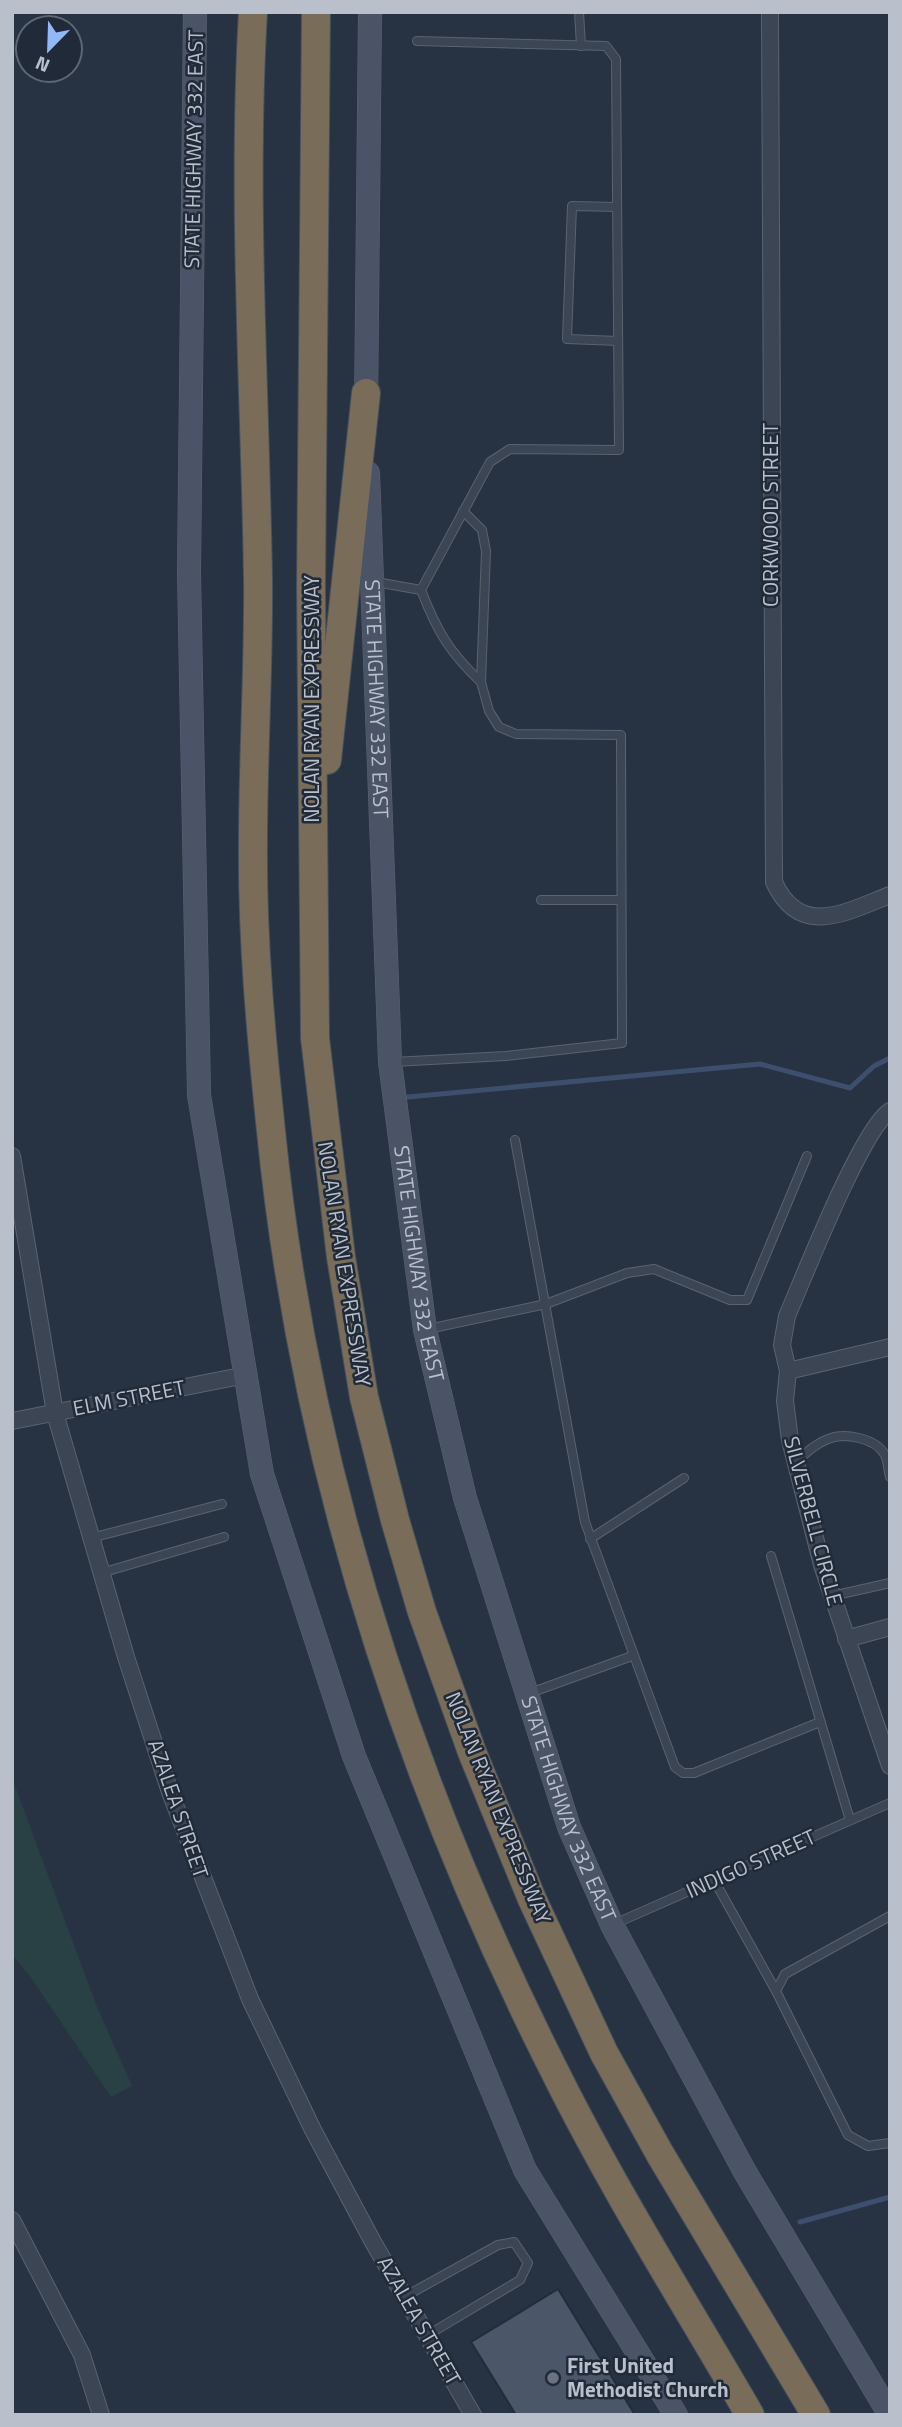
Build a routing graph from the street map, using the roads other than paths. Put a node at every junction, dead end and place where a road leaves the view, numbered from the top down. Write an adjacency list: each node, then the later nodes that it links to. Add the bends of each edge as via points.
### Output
1 (195, 12): 31 (main road, STATE HIGHWAY 332 EAST, via 189,573 200,1095)
2 (241, 12): 10 (highway)
3 (253, 12): 10 (highway)
4 (316, 12): 21 (highway, NOLAN RYAN EXPRESSWAY)
5 (370, 12): 13 (main road, STATE HIGHWAY 332 EAST)
6 (579, 12): 9 (lane)
7 (769, 12): 18 (street, CORKWOOD STREET, via 774,882 782,900 820,919)
8 (417, 41): 9 (lane)
9 (582, 46): 11 (lane, via 606,46 616,59)
10 (248, 96): 64 (highway, via 258,587 252,848 271,1139 313,1408 372,1628 483,1921 557,2077)
11 (617, 207): 12 (lane); 12 (lane, via 572,206 567,339)
12 (618, 341): 14 (lane, via 619,450 510,449 490,462)
13 (366, 393): 15 (main road, STATE HIGHWAY 332 EAST); 21 (highway)
14 (463, 511): 16 (lane); 17 (lane, via 482,530 486,551)
15 (370, 582): 16 (lane); 22 (main road, STATE HIGHWAY 332 EAST)
16 (421, 590): 17 (lane, via 453,656)
17 (481, 682): 20 (lane, via 499,727 516,734 621,735)
18 (890, 895)
19 (541, 900): 20 (lane)
20 (621, 900): 22 (lane, via 622,1043)
21 (312, 902): 65 (highway, NOLAN RYAN EXPRESSWAY, via 315,1038 341,1257 371,1429 422,1612 527,1887 604,2053)
22 (390, 1062): 28 (main road, STATE HIGHWAY 332 EAST)
23 (890, 1111): 30 (street, SILVERBELL CIRCLE, via 879,1118 861,1149 787,1316 782,1345)
24 (515, 1140): 27 (lane)
25 (12, 1156): 32 (street, AZALEA STREET)
26 (807, 1156): 27 (lane, via 747,1300 730,1300 654,1269 627,1273)
27 (546, 1304): 28 (lane); 40 (lane)
28 (425, 1330): 48 (main road, STATE HIGHWAY 332 EAST, via 465,1498)
29 (890, 1347): 30 (street)
30 (788, 1371): 34 (street, SILVERBELL CIRCLE, via 785,1401)
31 (246, 1375): 32 (street, ELM STREET); 63 (main road, STATE HIGHWAY 332 EAST, via 262,1474 354,1756 519,2157)
32 (55, 1413): 33 (street, ELM STREET); 39 (street, AZALEA STREET)
33 (12, 1421)
34 (796, 1462): 35 (lane, via 831,1437 854,1437 871,1442 884,1453); 44 (street, SILVERBELL CIRCLE)
35 (890, 1477)
36 (684, 1478): 40 (lane)
37 (222, 1504): 39 (lane)
38 (224, 1537): 42 (lane)
39 (91, 1538): 42 (street, AZALEA STREET)
40 (590, 1539): 47 (lane)
41 (771, 1556): 49 (lane)
42 (101, 1573): 59 (street, AZALEA STREET, via 170,1792 250,1999 313,2130)
43 (890, 1583): 44 (lane)
44 (832, 1596): 46 (street, SILVERBELL CIRCLE)
45 (890, 1627): 46 (street)
46 (846, 1639): 50 (street, SILVERBELL CIRCLE)
47 (632, 1656): 48 (lane); 49 (lane, via 675,1767 682,1773 694,1773)
48 (527, 1695): 55 (main road, STATE HIGHWAY 332 EAST, via 569,1827)
49 (820, 1722): 52 (lane)
50 (890, 1766)
51 (890, 1803): 52 (lane, INDIGO STREET)
52 (850, 1820): 53 (lane, INDIGO STREET)
53 (714, 1880): 55 (lane, INDIGO STREET); 56 (lane)
54 (890, 1916): 56 (lane, via 785,1974)
55 (612, 1925): 66 (main road, STATE HIGHWAY 332 EAST, via 746,2172)
56 (776, 1991): 57 (lane, via 848,2135 868,2146)
57 (890, 2143)
58 (12, 2220): 61 (street, via 82,2355)
59 (404, 2297): 60 (street, AZALEA STREET); 60 (lane, via 498,2245 514,2242 528,2263 520,2280)
60 (426, 2336): 62 (street, AZALEA STREET)
61 (101, 2415)
62 (473, 2415)
63 (676, 2415)
64 (750, 2415)
65 (816, 2415)
66 (890, 2415)

